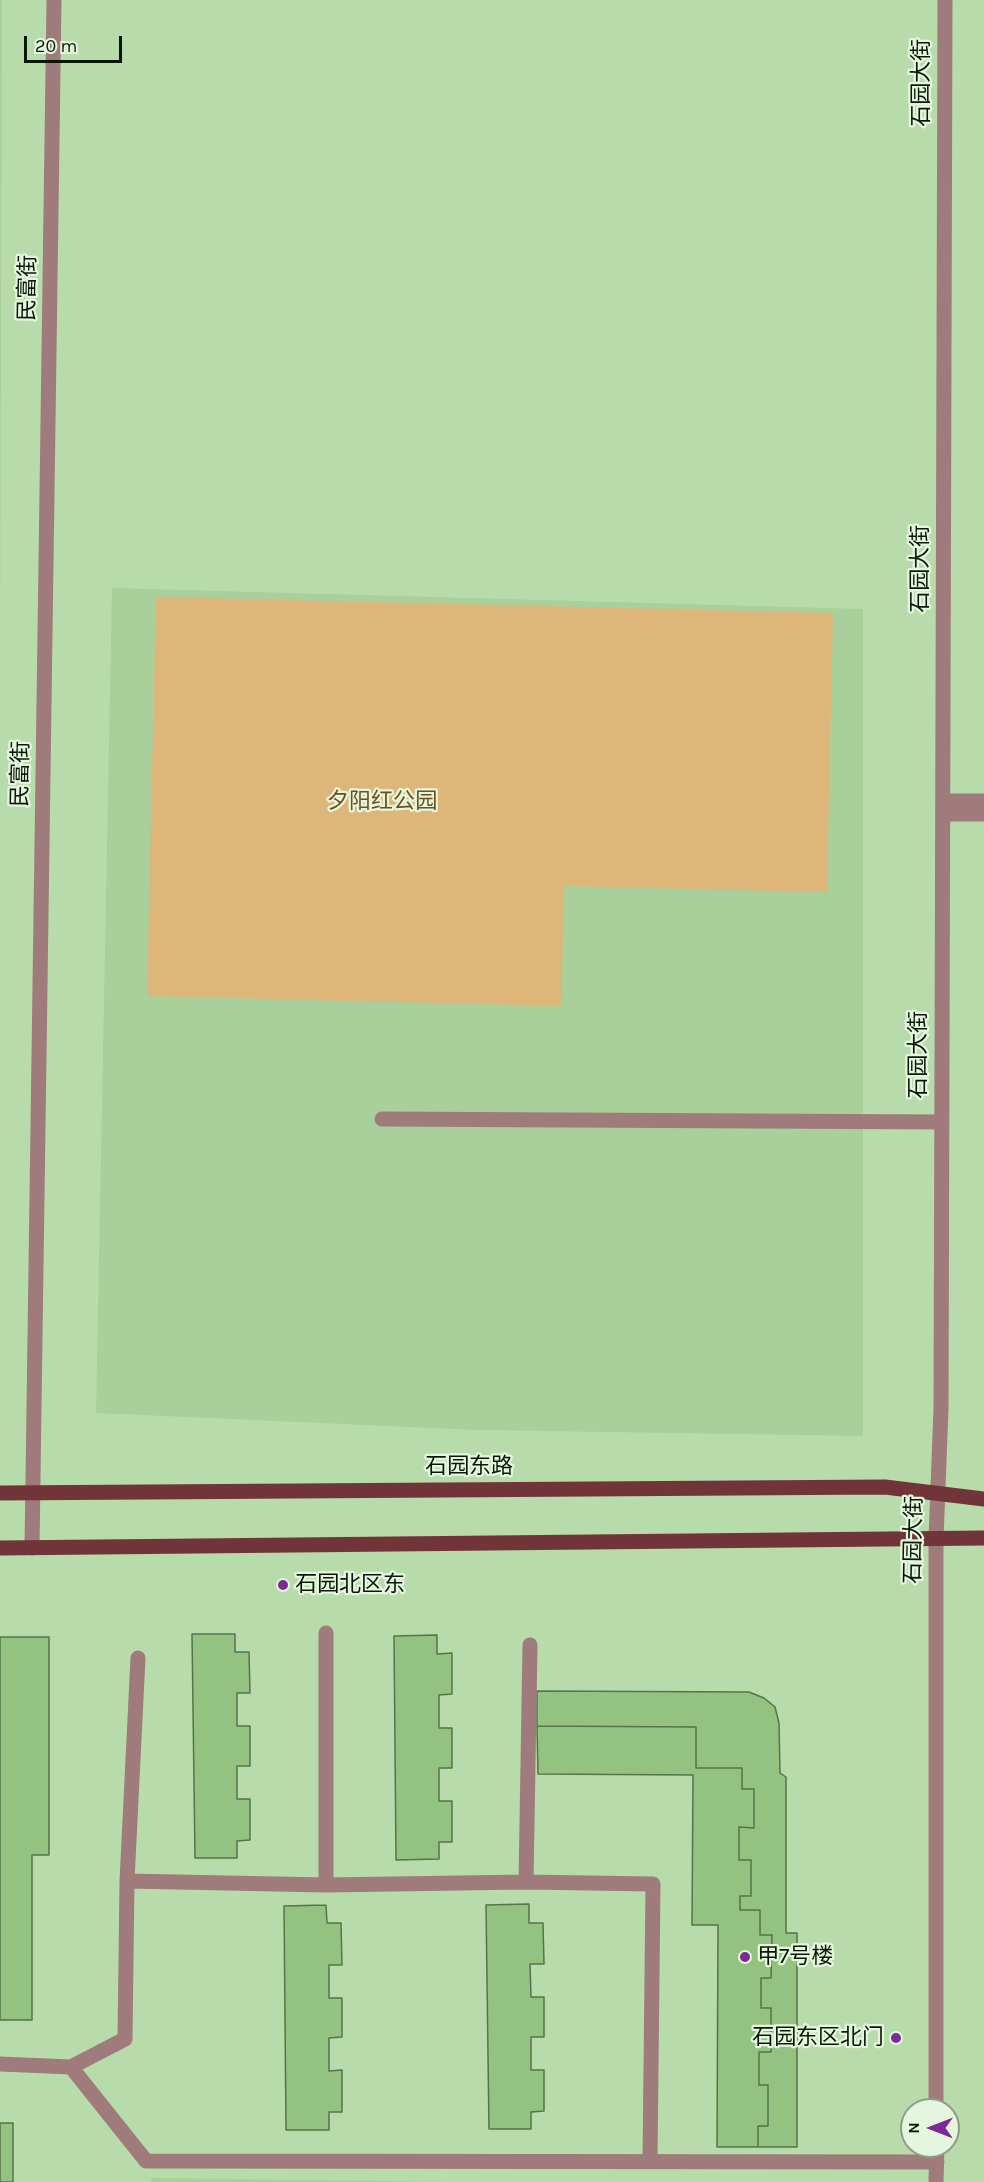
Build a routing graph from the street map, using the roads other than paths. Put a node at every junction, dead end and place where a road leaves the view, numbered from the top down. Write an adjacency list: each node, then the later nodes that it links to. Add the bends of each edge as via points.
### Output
1 (54, 0): 10 (street, 民富街)
2 (945, 0): 4 (street, 石园大街)
3 (984, 801): 4 (street)
4 (943, 808): 5 (street); 7 (street, 石园大街)
5 (984, 814)
6 (382, 1119): 7 (street)
7 (942, 1122): 8 (street, 石园大街)
8 (938, 1492): 10 (main road, 石园东路, via 885,1486); 11 (main road, 石园东路); 13 (street, 石园大街)
9 (0, 1493): 10 (main road, 石园东路)
10 (33, 1493): 15 (street, 民富街)
11 (984, 1499)
12 (984, 1538): 13 (main road)
13 (936, 1539): 15 (main road); 24 (street, 石园大街)
14 (0, 1548): 15 (main road)
15 (32, 1548)
16 (326, 1633): 21 (street)
17 (530, 1645): 20 (street)
18 (138, 1658): 19 (street)
19 (127, 1881): 21 (street); 23 (street, via 125,2039)
20 (526, 1882): 21 (street); 27 (street, via 653,1884)
21 (326, 1885)
22 (0, 2064): 23 (street)
23 (71, 2067): 27 (street, via 146,2161)
24 (936, 2098)
25 (900, 2155): 27 (street)
26 (937, 2158): 28 (street)
27 (650, 2160)
28 (936, 2182)

